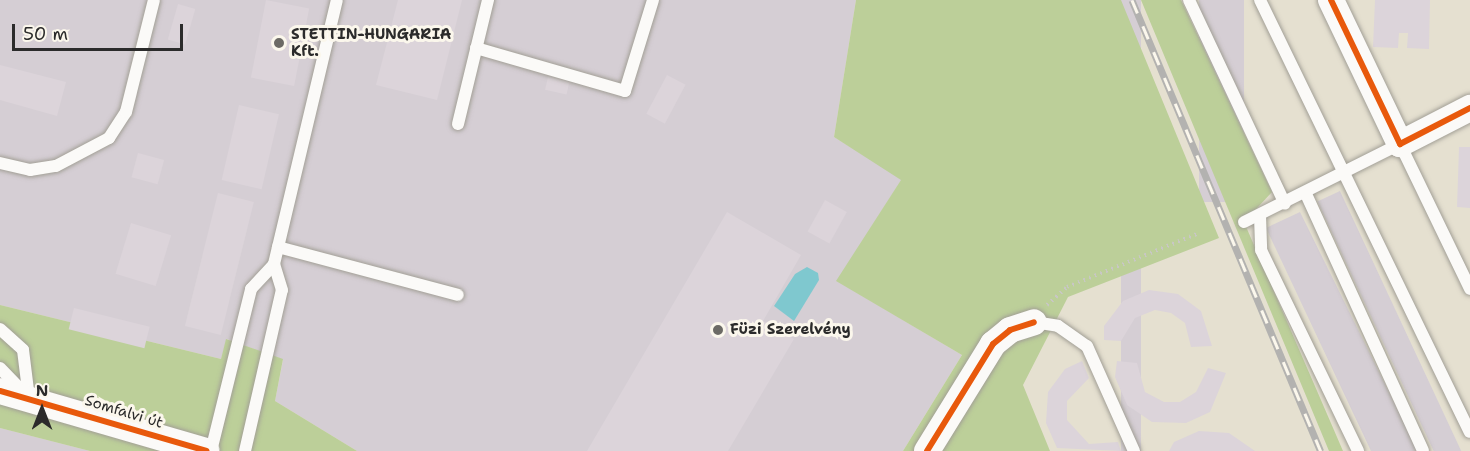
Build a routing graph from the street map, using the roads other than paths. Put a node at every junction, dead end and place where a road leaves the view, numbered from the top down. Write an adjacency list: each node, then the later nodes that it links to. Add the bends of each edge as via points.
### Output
1 (154, 0): 12 (lane, via 126,112 109,138 56,166 30,170)
2 (337, 0): 18 (lane)
3 (488, 0): 8 (lane)
4 (653, 0): 8 (lane, via 625,91)
5 (1189, 0): 15 (lane)
6 (1260, 0): 13 (lane)
7 (1331, 0): 11 (street)
8 (476, 48): 10 (lane)
9 (1470, 108): 11 (street)
10 (458, 124)
11 (1400, 144): 13 (lane); 20 (lane)
12 (0, 163)
13 (1345, 175): 14 (lane); 27 (lane)
14 (1306, 194): 15 (lane); 34 (lane)
15 (1285, 204): 16 (lane)
16 (1260, 216): 17 (lane); 33 (lane, via 1261,250)
17 (1244, 222)
18 (278, 247): 19 (lane); 21 (lane)
19 (274, 264): 29 (lane, via 251,289); 30 (lane, via 282,290)
20 (1470, 289)
21 (458, 295)
22 (1034, 322): 31 (street, via 1010,330 993,344); 32 (lane, via 1058,326 1088,346)
23 (0, 328): 26 (lane, via 23,350)
24 (0, 368): 26 (lane)
25 (0, 391): 26 (street, Somfalvi út)
26 (29, 398): 28 (street, Somfalvi út)
27 (1470, 432)
28 (206, 451)
29 (211, 451)
30 (245, 451)
31 (927, 451)
32 (1134, 451)
33 (1358, 451)
34 (1423, 451)

